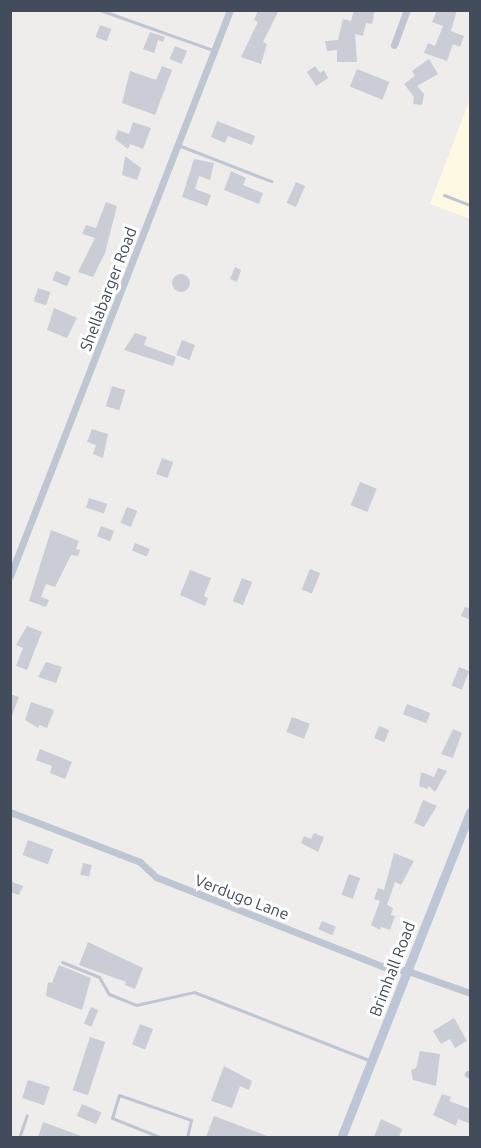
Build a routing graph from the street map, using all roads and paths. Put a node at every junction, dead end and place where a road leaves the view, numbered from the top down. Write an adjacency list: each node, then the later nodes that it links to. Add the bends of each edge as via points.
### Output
1 (100, 10): 5 (lane)
2 (230, 10): 5 (street, Shellabarger Road)
3 (407, 10): 4 (street)
4 (394, 45)
5 (214, 51): 6 (street, Shellabarger Road)
6 (178, 145): 7 (lane); 10 (street, Shellabarger Road)
7 (271, 181)
8 (444, 195): 9 (lane)
9 (471, 205)
10 (10, 576)
11 (10, 812): 14 (street, Verdugo Lane, via 140,862 156,877 387,968)
12 (471, 812): 14 (street, Brimhall Road)
13 (62, 962): 16 (lane, via 102,978 109,994 136,1005 194,992)
14 (408, 971): 15 (street, Verdugo Lane); 16 (street, Brimhall Road)
15 (471, 993)
16 (372, 1061): 21 (street, Brimhall Road)
17 (27, 1114): 18 (lane)
18 (19, 1137)
19 (162, 1137): 20 (lane, via 112,1118 118,1095 191,1120)
20 (187, 1137)
21 (341, 1137)

